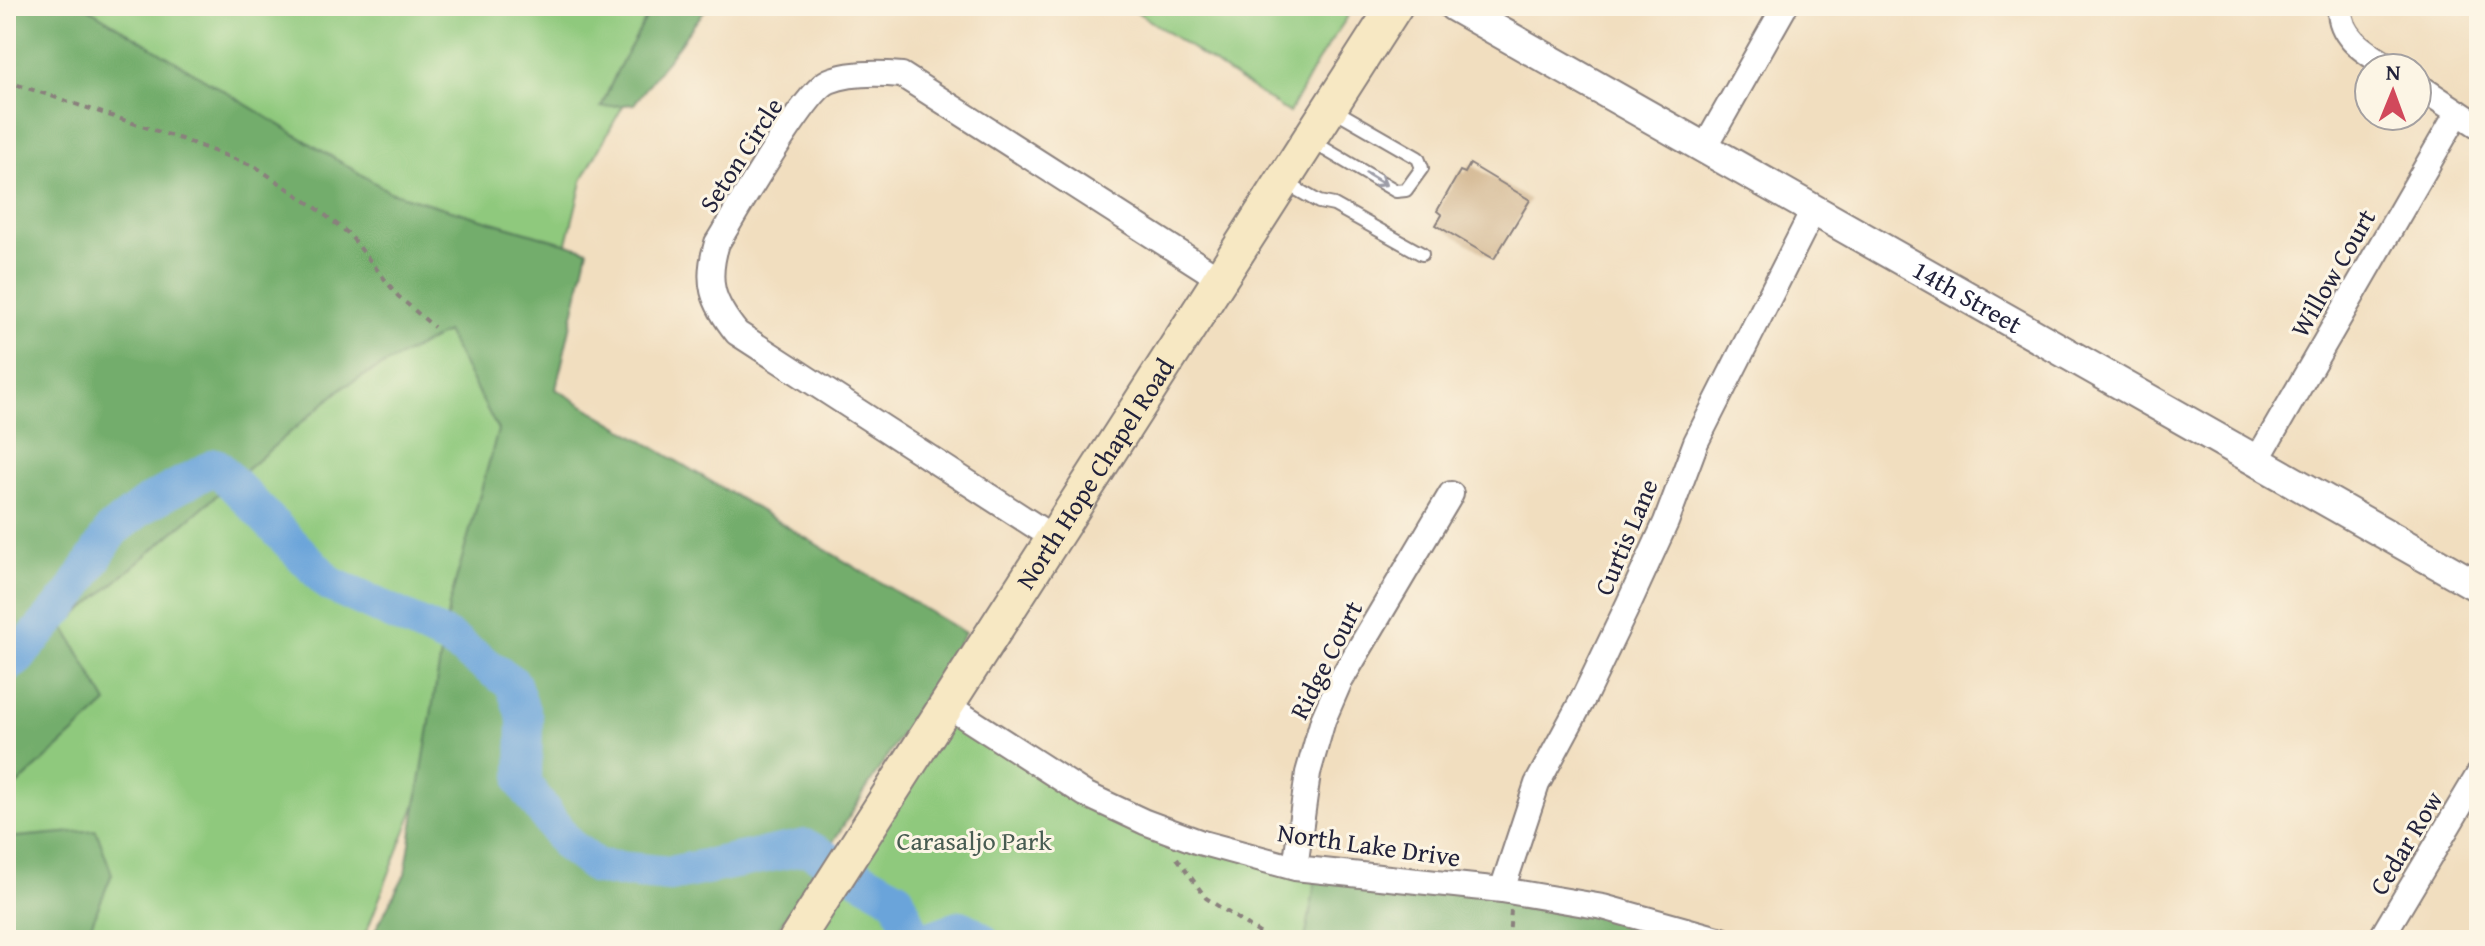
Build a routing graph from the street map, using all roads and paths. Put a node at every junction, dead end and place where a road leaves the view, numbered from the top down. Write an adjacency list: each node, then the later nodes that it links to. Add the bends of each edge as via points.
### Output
1 (1395, 6): 8 (main road, North Hope Chapel Road)
2 (1454, 6): 12 (street, 14th Street)
3 (1785, 6): 12 (street)
4 (2340, 6): 5 (street, via 2345,32)
5 (2367, 52)
6 (6, 81): 17 (path, via 256,167 349,234 398,296)
7 (2433, 96): 9 (street)
8 (1329, 107): 11 (main road, North Hope Chapel Road); 11 (lane, one-way to 8, via 1396,191 1406,190 1422,168 1418,158)
9 (2458, 112): 10 (street); 18 (street, Willow Court)
10 (2479, 126)
11 (1309, 139): 13 (main road, North Hope Chapel Road)
12 (1704, 149): 14 (street, 14th Street)
13 (1282, 181): 15 (lane); 16 (main road, North Hope Chapel Road)
14 (1813, 211): 18 (street, 14th Street); 26 (street, Curtis Lane, via 1696,442 1629,603 1537,784)
15 (1422, 254)
16 (1219, 278): 20 (main road, North Hope Chapel Road); 20 (street, Seton Circle, via 902,75 826,82 791,124 717,243 710,284 720,312 737,333)
17 (434, 327)
18 (2256, 462): 21 (street, 14th Street)
19 (1451, 494): 25 (street, Ridge Court, via 1339,683 1323,720 1308,773)
20 (1052, 537): 22 (main road, North Hope Chapel Road)
21 (2479, 587)
22 (945, 704): 24 (street, North Lake Drive, via 1085,794); 27 (main road, North Hope Chapel Road)
23 (2479, 774): 31 (street, Cedar Row)
24 (1154, 826): 25 (street, North Lake Drive); 28 (path, via 1206,898)
25 (1295, 868): 26 (street, North Lake Drive)
26 (1507, 891): 29 (path); 30 (street, North Lake Drive, via 1603,907)
27 (796, 940)
28 (1270, 940)
29 (1509, 940)
30 (1722, 940)
31 (2380, 940)

